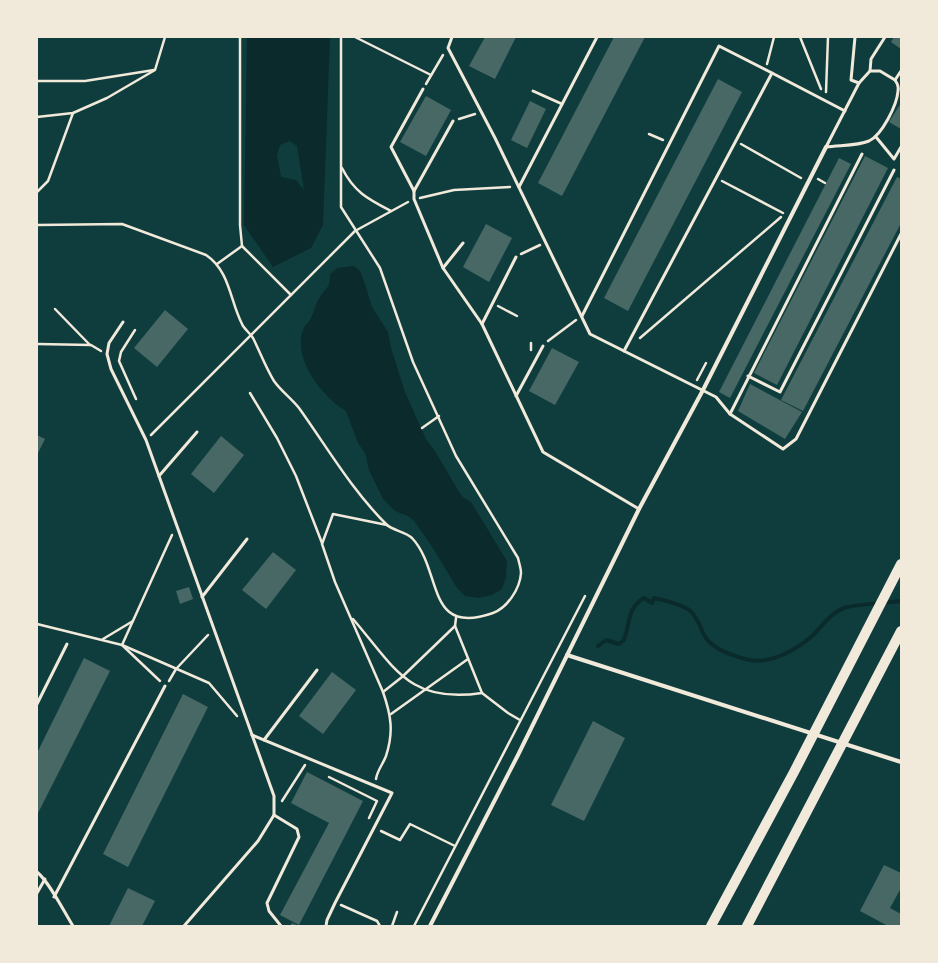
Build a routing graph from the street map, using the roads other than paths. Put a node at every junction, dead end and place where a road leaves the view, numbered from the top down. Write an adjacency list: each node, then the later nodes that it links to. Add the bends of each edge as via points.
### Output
1 (448, 37): 6 (lane)
2 (452, 37): 6 (lane)
3 (597, 37): 14 (lane)
4 (855, 37): 11 (lane, via 851,80)
5 (885, 37): 7 (lane, via 871,59)
6 (449, 43): 22 (lane, via 448,48)
7 (870, 71): 10 (lane, via 880,71); 11 (lane)
8 (901, 71): 10 (lane)
9 (772, 73): 15 (lane); 28 (lane, via 719,46); 32 (lane)
10 (895, 80): 17 (lane, via 898,90 896,100)
11 (859, 83): 15 (lane)
12 (423, 89): 23 (lane, via 391,148)
13 (533, 91): 14 (lane)
14 (562, 104): 22 (lane)
15 (845, 111): 19 (lane)
16 (453, 121): 23 (lane)
17 (876, 137): 18 (lane, via 894,159); 19 (lane, via 868,142)
18 (901, 146)
19 (826, 147): 34 (street)
20 (862, 154): 33 (lane)
21 (894, 170): 33 (lane, via 780,392)
22 (519, 187): 28 (lane)
23 (414, 191): 27 (lane, via 414,199)
24 (901, 234): 36 (lane, via 796,439 783,449)
25 (463, 243): 27 (lane)
26 (516, 257): 30 (lane)
27 (443, 268): 30 (lane)
28 (582, 316): 32 (lane, via 590,334)
29 (123, 322): 38 (lane, via 109,343 107,354 111,369 146,440)
30 (482, 324): 35 (lane)
31 (543, 346): 35 (lane)
32 (624, 351): 34 (lane)
33 (748, 376): 36 (lane)
34 (703, 390): 36 (lane, via 716,397); 39 (street)
35 (516, 396): 39 (lane, via 543,452)
36 (730, 414)
37 (197, 432): 38 (lane)
38 (159, 476): 42 (lane)
39 (639, 509): 45 (street)
40 (247, 539): 42 (lane)
41 (901, 564): 62 (main road)
42 (202, 596): 49 (lane)
43 (901, 631): 63 (main road)
44 (67, 644): 48 (lane)
45 (567, 655): 51 (street); 61 (street)
46 (317, 670): 50 (lane)
47 (166, 686): 56 (lane)
48 (37, 704)
49 (252, 735): 50 (lane); 52 (lane, via 274,796)
50 (264, 740): 60 (lane, via 392,793 335,903)
51 (901, 762)
52 (274, 815): 58 (lane, via 258,841); 59 (lane, via 297,829 299,837 267,903 269,911)
53 (37, 872): 54 (lane)
54 (45, 879): 55 (lane); 56 (lane)
55 (37, 893)
56 (54, 897): 57 (lane)
57 (72, 926)
58 (184, 926)
59 (281, 926)
60 (326, 926)
61 (430, 926)
62 (711, 926)
63 (747, 926)

